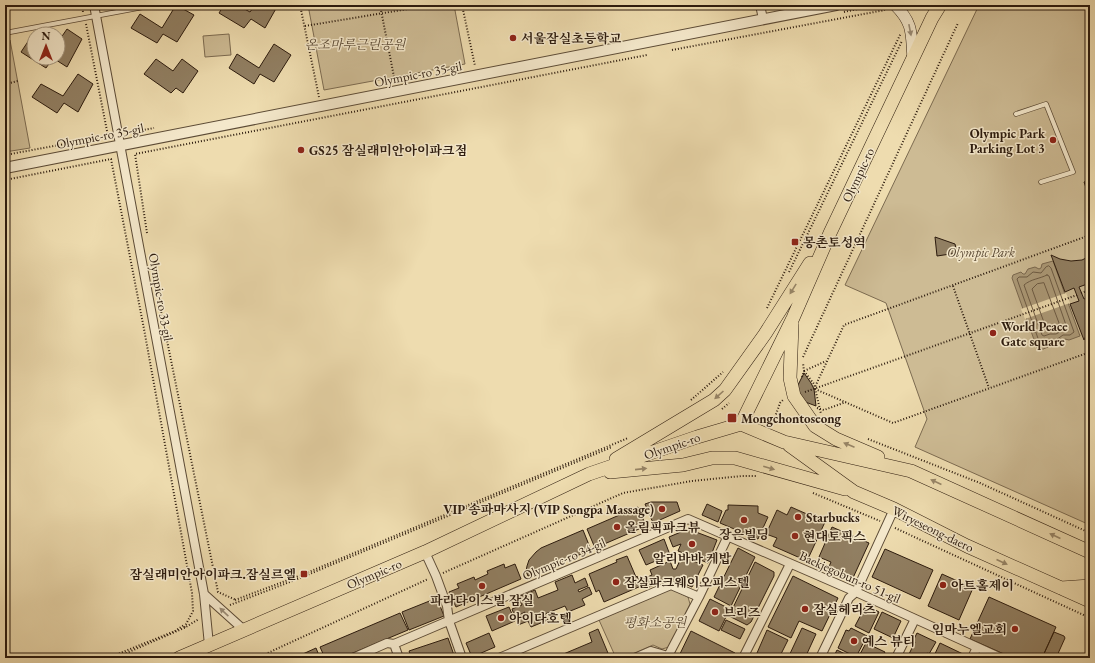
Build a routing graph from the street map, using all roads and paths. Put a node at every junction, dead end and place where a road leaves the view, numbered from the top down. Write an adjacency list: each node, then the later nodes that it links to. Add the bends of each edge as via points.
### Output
1 (82, 5): 14 (path)
2 (94, 5): 13 (street, Olympic-ro 33-gil)
3 (154, 5): 13 (lane)
4 (300, 5): 17 (path)
5 (380, 5): 12 (path)
6 (432, 5): 12 (path)
7 (462, 5): 24 (path)
8 (760, 5): 15 (street)
9 (836, 5): 15 (street, Olympic-ro 35-gil)
10 (940, 5): 23 (main road, Olympic-ro)
11 (890, 7): 21 (path); 23 (main road, one-way to 23, via 904,14 910,27)
12 (382, 14): 17 (path); 26 (path)
13 (96, 16): 14 (lane); 32 (street, Olympic-ro 33-gil)
14 (85, 19): 19 (lane); 31 (path)
15 (763, 19): 32 (street, Olympic-ro 35-gil)
16 (958, 23): 52 (path, via 802,359)
17 (305, 26): 28 (path)
18 (902, 30): 46 (path)
19 (5, 33)
20 (902, 40): 40 (path)
21 (672, 50)
22 (647, 55): 39 (path, via 135,154)
23 (913, 59): 37 (main road, Olympic-ro)
24 (475, 66)
25 (18, 81): 27 (path)
26 (395, 82)
27 (5, 84)
28 (319, 97)
29 (1016, 114): 36 (lane, via 1046,104 1073,172)
30 (113, 135): 31 (path)
31 (108, 136): 33 (path)
32 (121, 145): 34 (street, Olympic-ro 35-gil); 82 (street, Olympic-ro 33-gil)
33 (5, 155)
34 (5, 168)
35 (5, 180): 92 (path, via 111,159 192,593 193,611)
36 (1041, 182)
37 (830, 233): 47 (main road, Olympic-ro); 66 (main road, one-way to 66, via 726,390 708,404)
38 (1090, 235): 41 (path)
39 (147, 236)
40 (787, 277)
41 (952, 286): 48 (path); 50 (path, via 844,325)
42 (1090, 290): 43 (path)
43 (1081, 293)
44 (1077, 295): 48 (path)
45 (160, 306): 84 (path, via 218,592)
46 (765, 311)
47 (793, 318): 62 (main road, Olympic-ro); 65 (main road, one-way to 47, via 836,439 815,426 794,396 790,378)
48 (969, 333): 53 (path); 54 (path)
49 (1090, 352): 54 (path)
50 (827, 360): 52 (path); 53 (path)
51 (726, 369): 55 (path)
52 (804, 371): 53 (path)
53 (815, 388): 56 (path); 59 (path)
54 (989, 389): 56 (path, via 893,423)
55 (689, 401)
56 (846, 402): 59 (path, via 824,410)
57 (780, 403): 61 (path)
58 (814, 406): 59 (path)
59 (820, 409): 60 (path)
60 (822, 416)
61 (774, 420)
62 (741, 424): 64 (main road, Wiryeseong-daero); 66 (main road, Olympic-ro)
63 (861, 437): 73 (path, via 980,482)
64 (784, 442): 65 (main road, Wiryeseong-daero); 69 (main road, Wiryeseong-daero)
65 (911, 471): 76 (main road, Wiryeseong-daero, one-way to 65)
66 (589, 474): 69 (main road, one-way to 69, via 683,465 712,458 734,458); 75 (main road, Olympic-ro)
67 (759, 476): 78 (path, via 692,481 622,493)
68 (806, 490): 72 (path)
69 (854, 492): 70 (main road, Wiryeseong-daero)
70 (894, 509): 72 (street); 80 (main road, Wiryeseong-daero, one-way to 80, via 967,546)
71 (688, 519): 74 (street, Baekjegobun-ro 51-gil); 91 (street, Olympic-ro 34-gil)
72 (887, 524): 81 (street); 89 (path)
73 (1090, 533)
74 (728, 536): 77 (street, Baekjegobun-ro 51-gil); 83 (street)
75 (425, 552): 78 (street); 94 (main road, Olympic-ro)
76 (1090, 552)
77 (790, 564): 81 (street, Baekjegobun-ro 51-gil); 108 (street)
78 (436, 576): 91 (street, via 447,606); 102 (path)
79 (1090, 586): 80 (main road)
80 (1060, 588): 86 (main road, Wiryeseong-daero)
81 (856, 592): 90 (street, Baekjegobun-ro 51-gil); 109 (street, via 849,598)
82 (204, 594): 87 (street); 88 (street, Olympic-ro 33-gil)
83 (698, 597): 98 (street); 106 (street, via 671,585)
84 (235, 600): 85 (path); 85 (path, via 304,574 634,436)
85 (240, 601): 87 (path)
86 (1090, 601)
87 (220, 609): 94 (street, one-way to 87)
88 (206, 615): 93 (path); 97 (street, Olympic-ro 33-gil)
89 (1090, 618)
90 (915, 619): 96 (street, Baekjegobun-ro 51-gil); 110 (street)
91 (449, 621): 95 (street, Olympic-ro 34-gil); 105 (street)
92 (186, 624): 93 (path); 99 (path, via 175,631)
93 (183, 629): 100 (path)
94 (244, 630): 97 (main road, Olympic-ro)
95 (394, 644): 103 (street, Olympic-ro 34-gil); 104 (street)
96 (977, 647): 111 (street); 112 (street, Baekjegobun-ro 51-gil)
97 (202, 651): 101 (main road, Olympic-ro)
98 (668, 657): 107 (street, via 651,651)
99 (108, 658)
100 (115, 658)
101 (179, 658)
102 (257, 658)
103 (353, 658)
104 (399, 658)
105 (462, 658)
106 (499, 658)
107 (635, 658)
108 (743, 658)
109 (820, 658)
110 (896, 658)
111 (972, 658)
112 (1001, 658)

